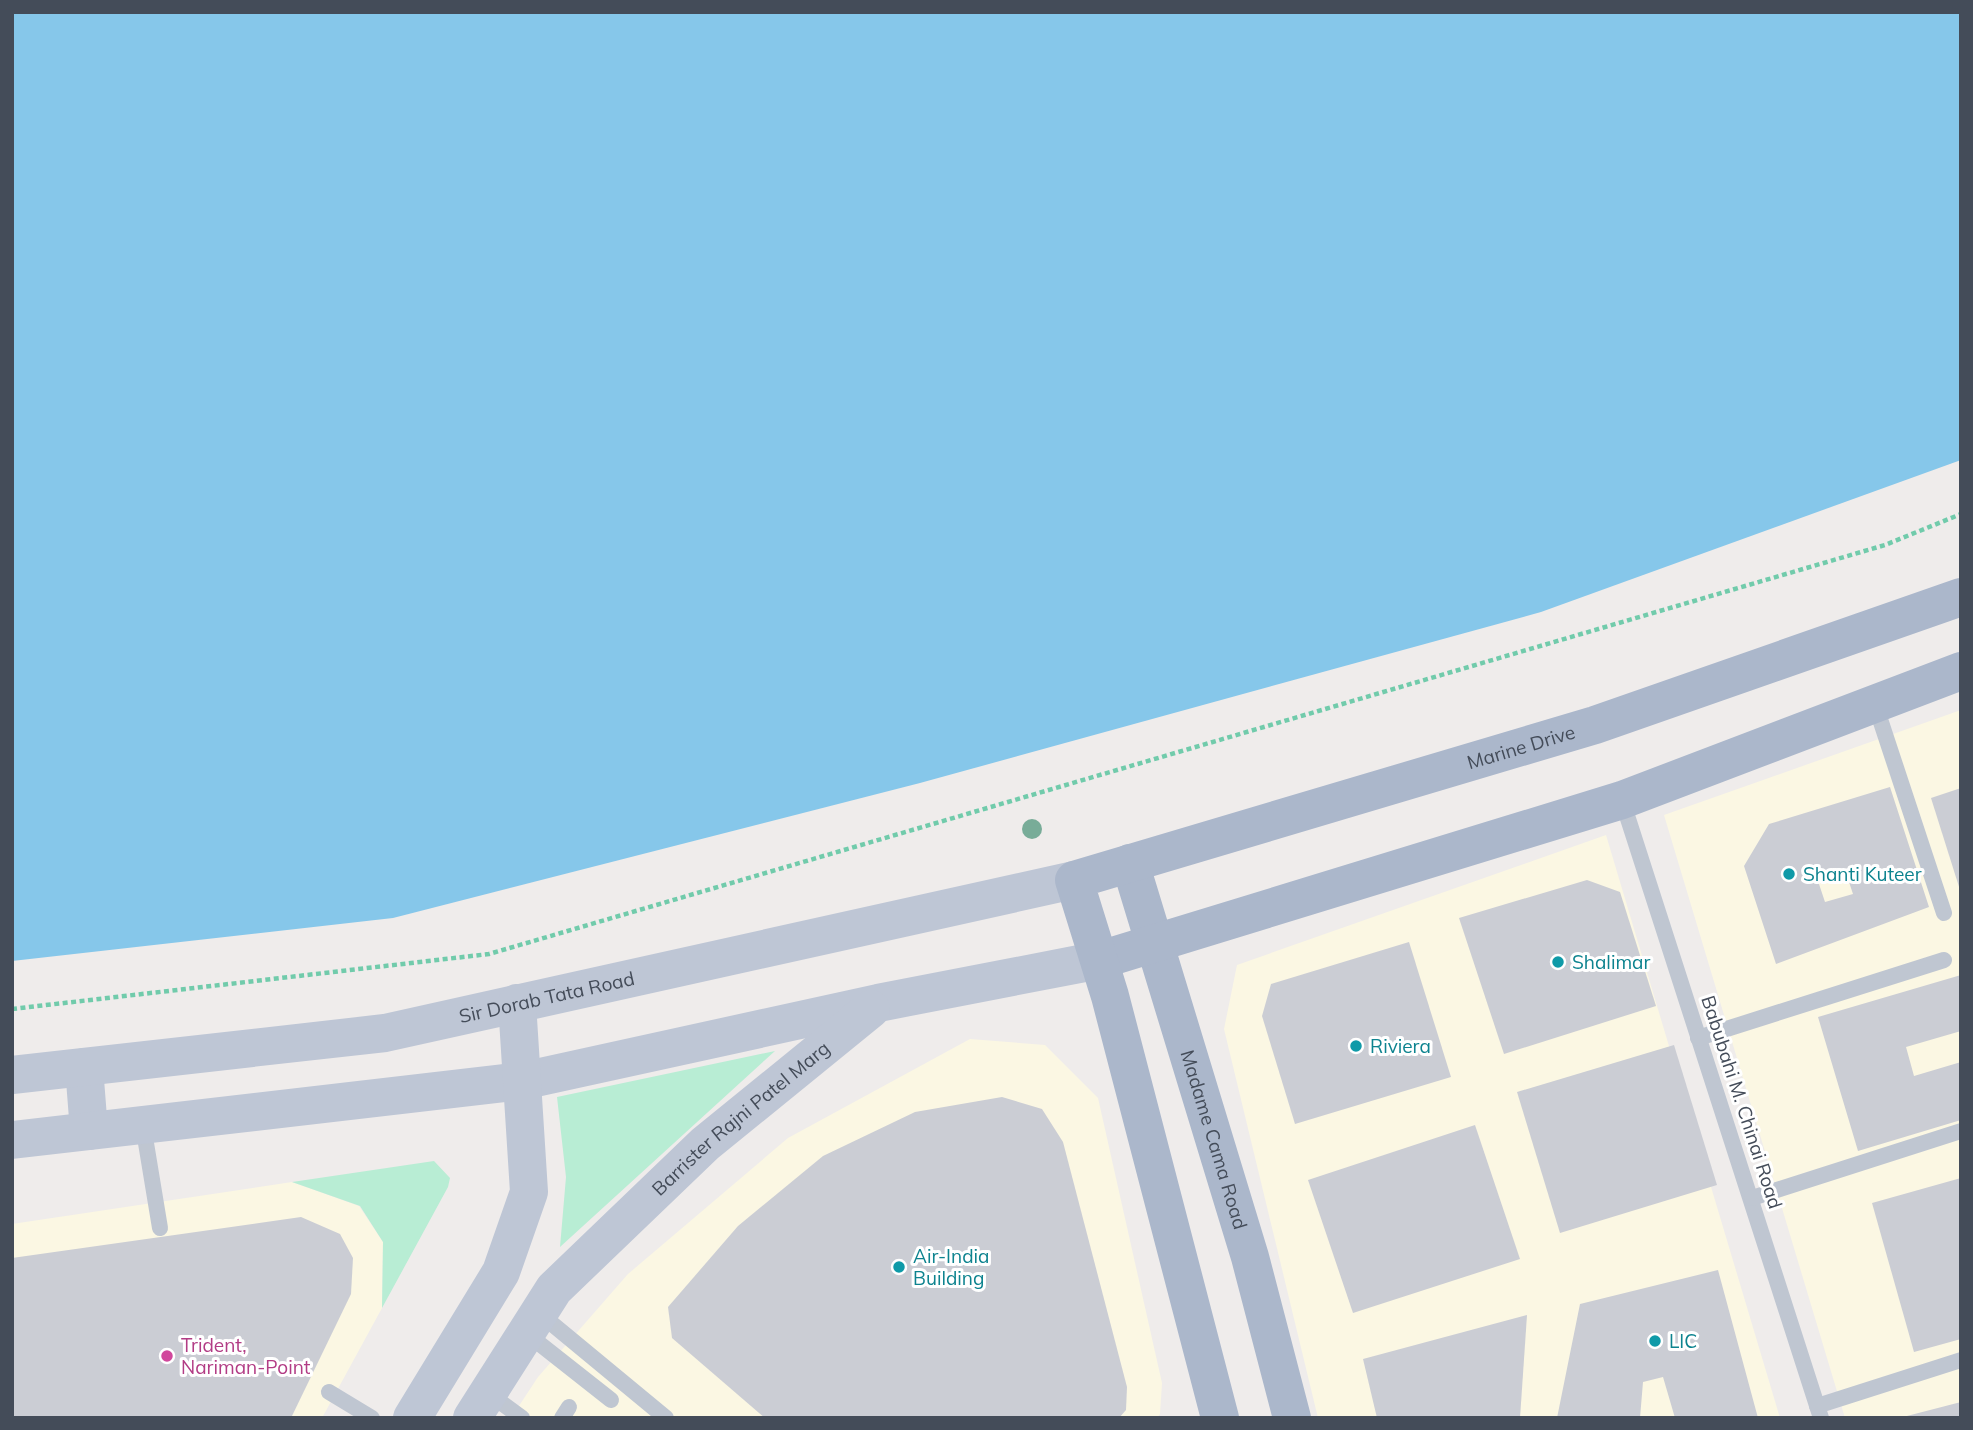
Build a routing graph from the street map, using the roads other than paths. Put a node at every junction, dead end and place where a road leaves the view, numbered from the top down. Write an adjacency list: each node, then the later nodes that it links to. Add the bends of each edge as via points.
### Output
1 (1961, 597): 5 (main road, Marine Drive, via 1595,725)
2 (1961, 671): 3 (main road)
3 (1875, 704): 4 (main road); 7 (lane)
4 (1622, 800): 8 (main road); 13 (lane, Babubahi M. Chinai Road)
5 (1130, 863): 6 (main road, Marine Drive); 8 (main road, Madame Cama Road)
6 (1074, 880): 9 (main road); 11 (street, Sir Dorab Tata Road)
7 (1944, 913)
8 (1154, 944): 9 (main road); 34 (main road, Madame Cama Road, via 1250,1257)
9 (1100, 960): 12 (street, Barrister Rajni Patel Marg); 33 (main road)
10 (1944, 960): 13 (lane)
11 (517, 1003): 14 (street, Sir Dorab Tata Road, via 385,1033); 16 (street)
12 (878, 1003): 16 (street); 23 (street, Barrister Rajni Patel Marg, via 705,1144 554,1289)
13 (1698, 1038): 21 (lane, Babubahi M. Chinai Road)
14 (84, 1067): 15 (street, Sir Dorab Tata Road); 18 (street)
15 (12, 1075)
16 (522, 1081): 17 (street); 30 (street, via 529,1192 501,1272)
17 (143, 1125): 18 (street); 22 (lane)
18 (89, 1131): 20 (street)
19 (1961, 1131): 21 (lane)
20 (12, 1140)
21 (1752, 1198): 28 (lane, Babubahi M. Chinai Road)
22 (160, 1228)
23 (533, 1323): 26 (lane); 27 (street, Barrister Rajni Patel Marg); 32 (lane)
24 (1961, 1360): 28 (lane)
25 (329, 1392): 29 (lane)
26 (611, 1400)
27 (480, 1405): 31 (lane)
28 (1819, 1412)
29 (372, 1418)
30 (412, 1418)
31 (522, 1418)
32 (666, 1418)
33 (1220, 1418)
34 (1292, 1418)

